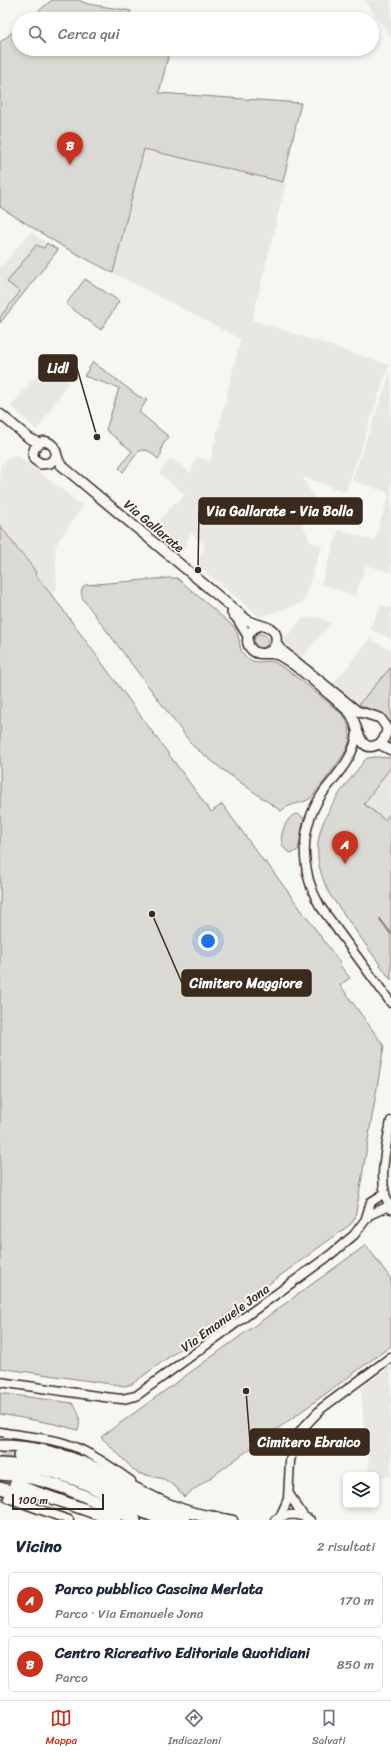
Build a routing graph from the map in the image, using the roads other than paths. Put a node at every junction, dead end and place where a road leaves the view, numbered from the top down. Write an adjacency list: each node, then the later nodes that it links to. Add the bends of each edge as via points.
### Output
1 (0, 414): 3 (main road, Via Gallarate)
2 (0, 421): 3 (main road, Via Gallarate)
3 (36, 446): 4 (main road, Via Gallarate, via 46,442 51,444 55,449); 4 (main road, Via Gallarate, via 33,456 37,462 44,465)
4 (53, 460): 5 (main road, Via Gallarate, via 241,615); 6 (main road, Via Gallarate, via 237,618)
5 (259, 626): 6 (main road, via 252,629); 7 (main road, Via Gallarate, via 271,628)
6 (248, 636): 8 (main road, Via Gallarate, via 252,650 258,654)
7 (276, 643): 8 (main road, via 273,649); 9 (main road, Via Gallarate, via 280,650 357,711)
8 (266, 653): 10 (main road, Via Gallarate, via 276,654 293,664 347,710)
9 (370, 716): 10 (main road, via 362,720); 11 (main road, Via Gallarate, via 384,722)
10 (357, 730): 12 (main road, Via Gallarate, via 361,741); 14 (street, via 355,748)
11 (389, 734): 12 (main road, Via Gallarate)
12 (375, 745): 13 (main road, Via Gallarate); 14 (street, via 359,751)
13 (391, 750)
14 (344, 766): 15 (street, via 319,799 308,823 304,848 306,871 320,906)
15 (391, 1003)
16 (391, 1121): 17 (street, Via Emanuele Jona, via 384,1161)
17 (385, 1193): 18 (street, Via Emanuele Jona); 19 (street, Via Emanuele Jona, via 371,1202)
18 (390, 1207): 19 (street, Via Emanuele Jona, via 373,1212)
19 (366, 1218): 21 (street, Via Emanuele Jona, via 354,1235 330,1255 142,1393 122,1399)
20 (391, 1357): 29 (street, via 322,1408 301,1430 294,1443 290,1461)
21 (0, 1382)
22 (0, 1432): 31 (street, via 43,1438 75,1448 96,1458 159,1498)
23 (0, 1446): 31 (highway, via 26,1448 67,1457 95,1468 173,1508 195,1515)
24 (19, 1456): 39 (highway, via 76,1470 105,1482 153,1508)
25 (0, 1464): 38 (highway, via 25,1466 59,1474)
26 (0, 1474): 37 (highway, via 58,1485)
27 (15, 1485): 36 (highway)
28 (0, 1488): 35 (highway)
29 (289, 1494): 32 (street); 33 (street, via 286,1507)
30 (8, 1498): 34 (street)
31 (218, 1518): 40 (street)
32 (307, 1518): 33 (street, via 292,1514)
33 (278, 1519)
34 (69, 1520)
35 (94, 1520)
36 (115, 1520)
37 (134, 1520)
38 (164, 1520)
39 (184, 1520)
40 (233, 1520)

